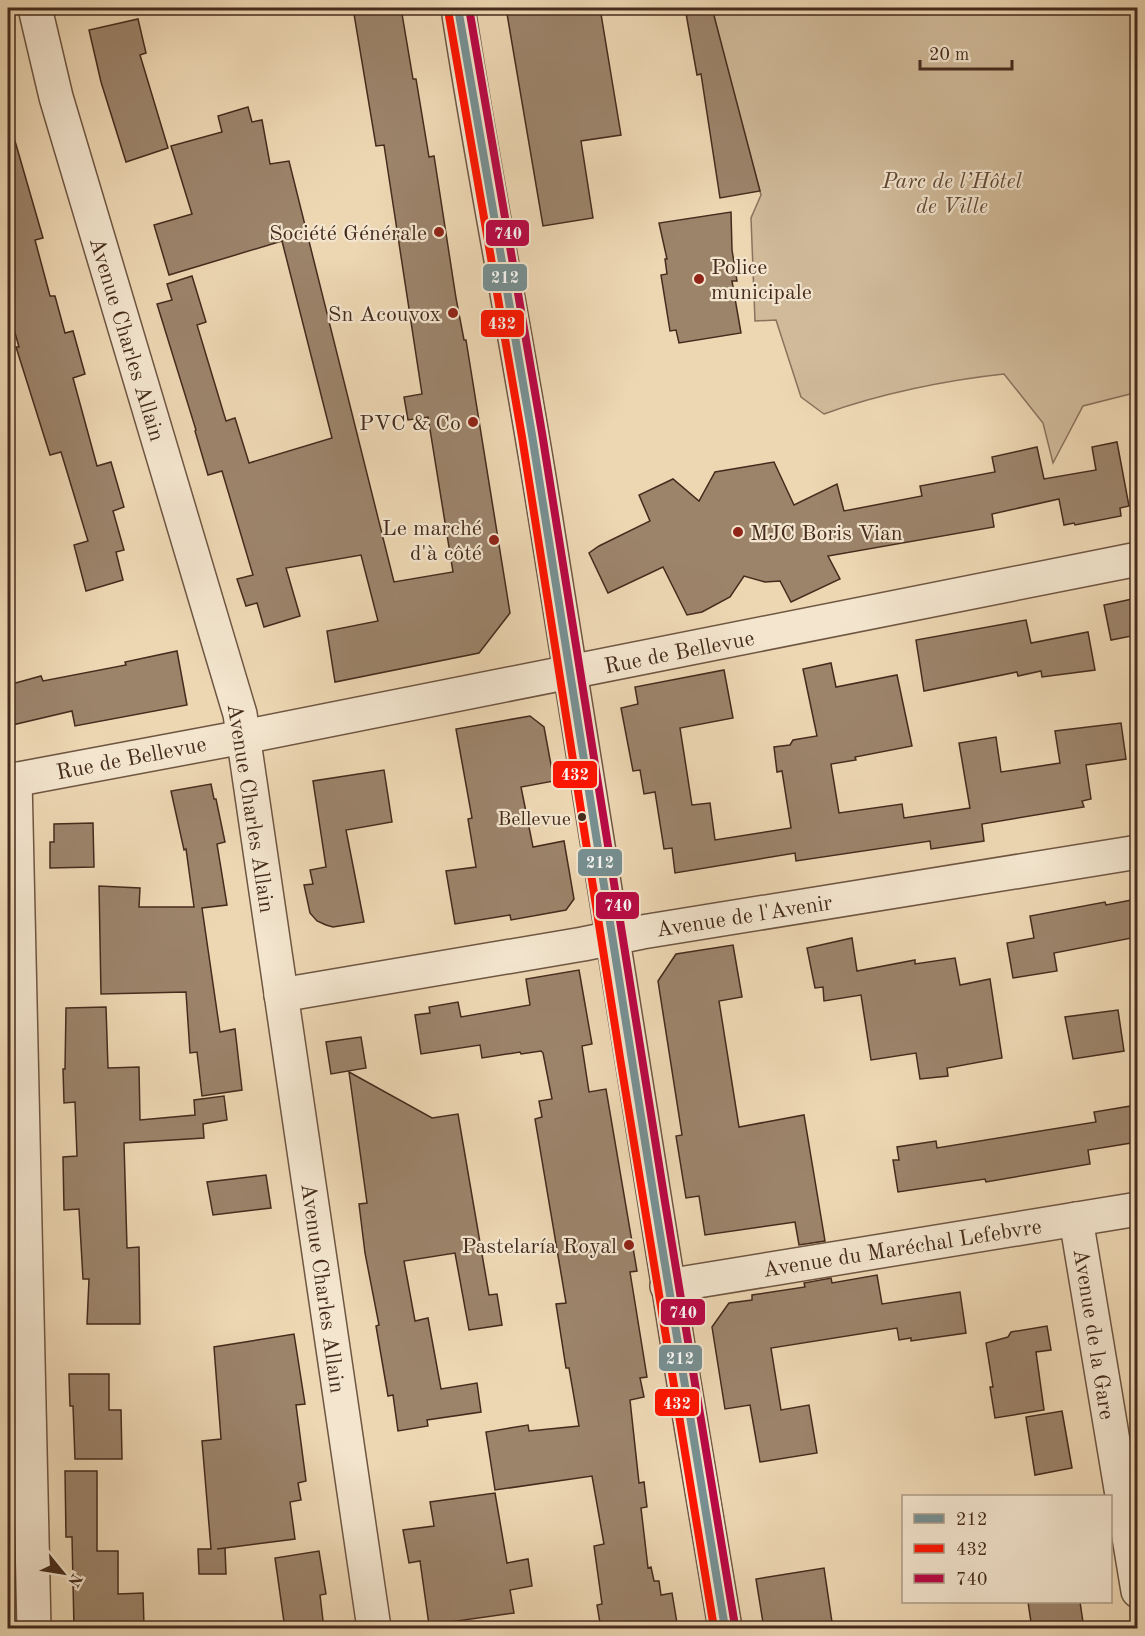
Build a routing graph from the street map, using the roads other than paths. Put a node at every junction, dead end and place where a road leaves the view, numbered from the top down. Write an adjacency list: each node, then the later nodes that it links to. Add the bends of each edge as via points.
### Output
1 (35, 8): 5 (street, Avenue Charles Allain, via 56,98 237,703)
2 (458, 8): 4 (street)
3 (1137, 559): 4 (street, Rue de Bellevue)
4 (571, 672): 5 (street, Rue de Bellevue); 8 (street)
5 (243, 737): 6 (street, Rue de Bellevue); 9 (street, Avenue Charles Allain)
6 (11, 780): 14 (street)
7 (1137, 852): 8 (street, Avenue de l'Avenir)
8 (612, 938): 9 (street, Avenue de l'Avenir); 12 (street)
9 (281, 995): 15 (street, Avenue Charles Allain)
10 (1137, 1209): 11 (street, Avenue du Maréchal Lefebvre)
11 (1076, 1219): 12 (street, Avenue du Maréchal Lefebvre); 13 (street, Avenue de la Gare)
12 (667, 1286): 16 (street)
13 (1137, 1591)
14 (34, 1629)
15 (374, 1629)
16 (724, 1629)

